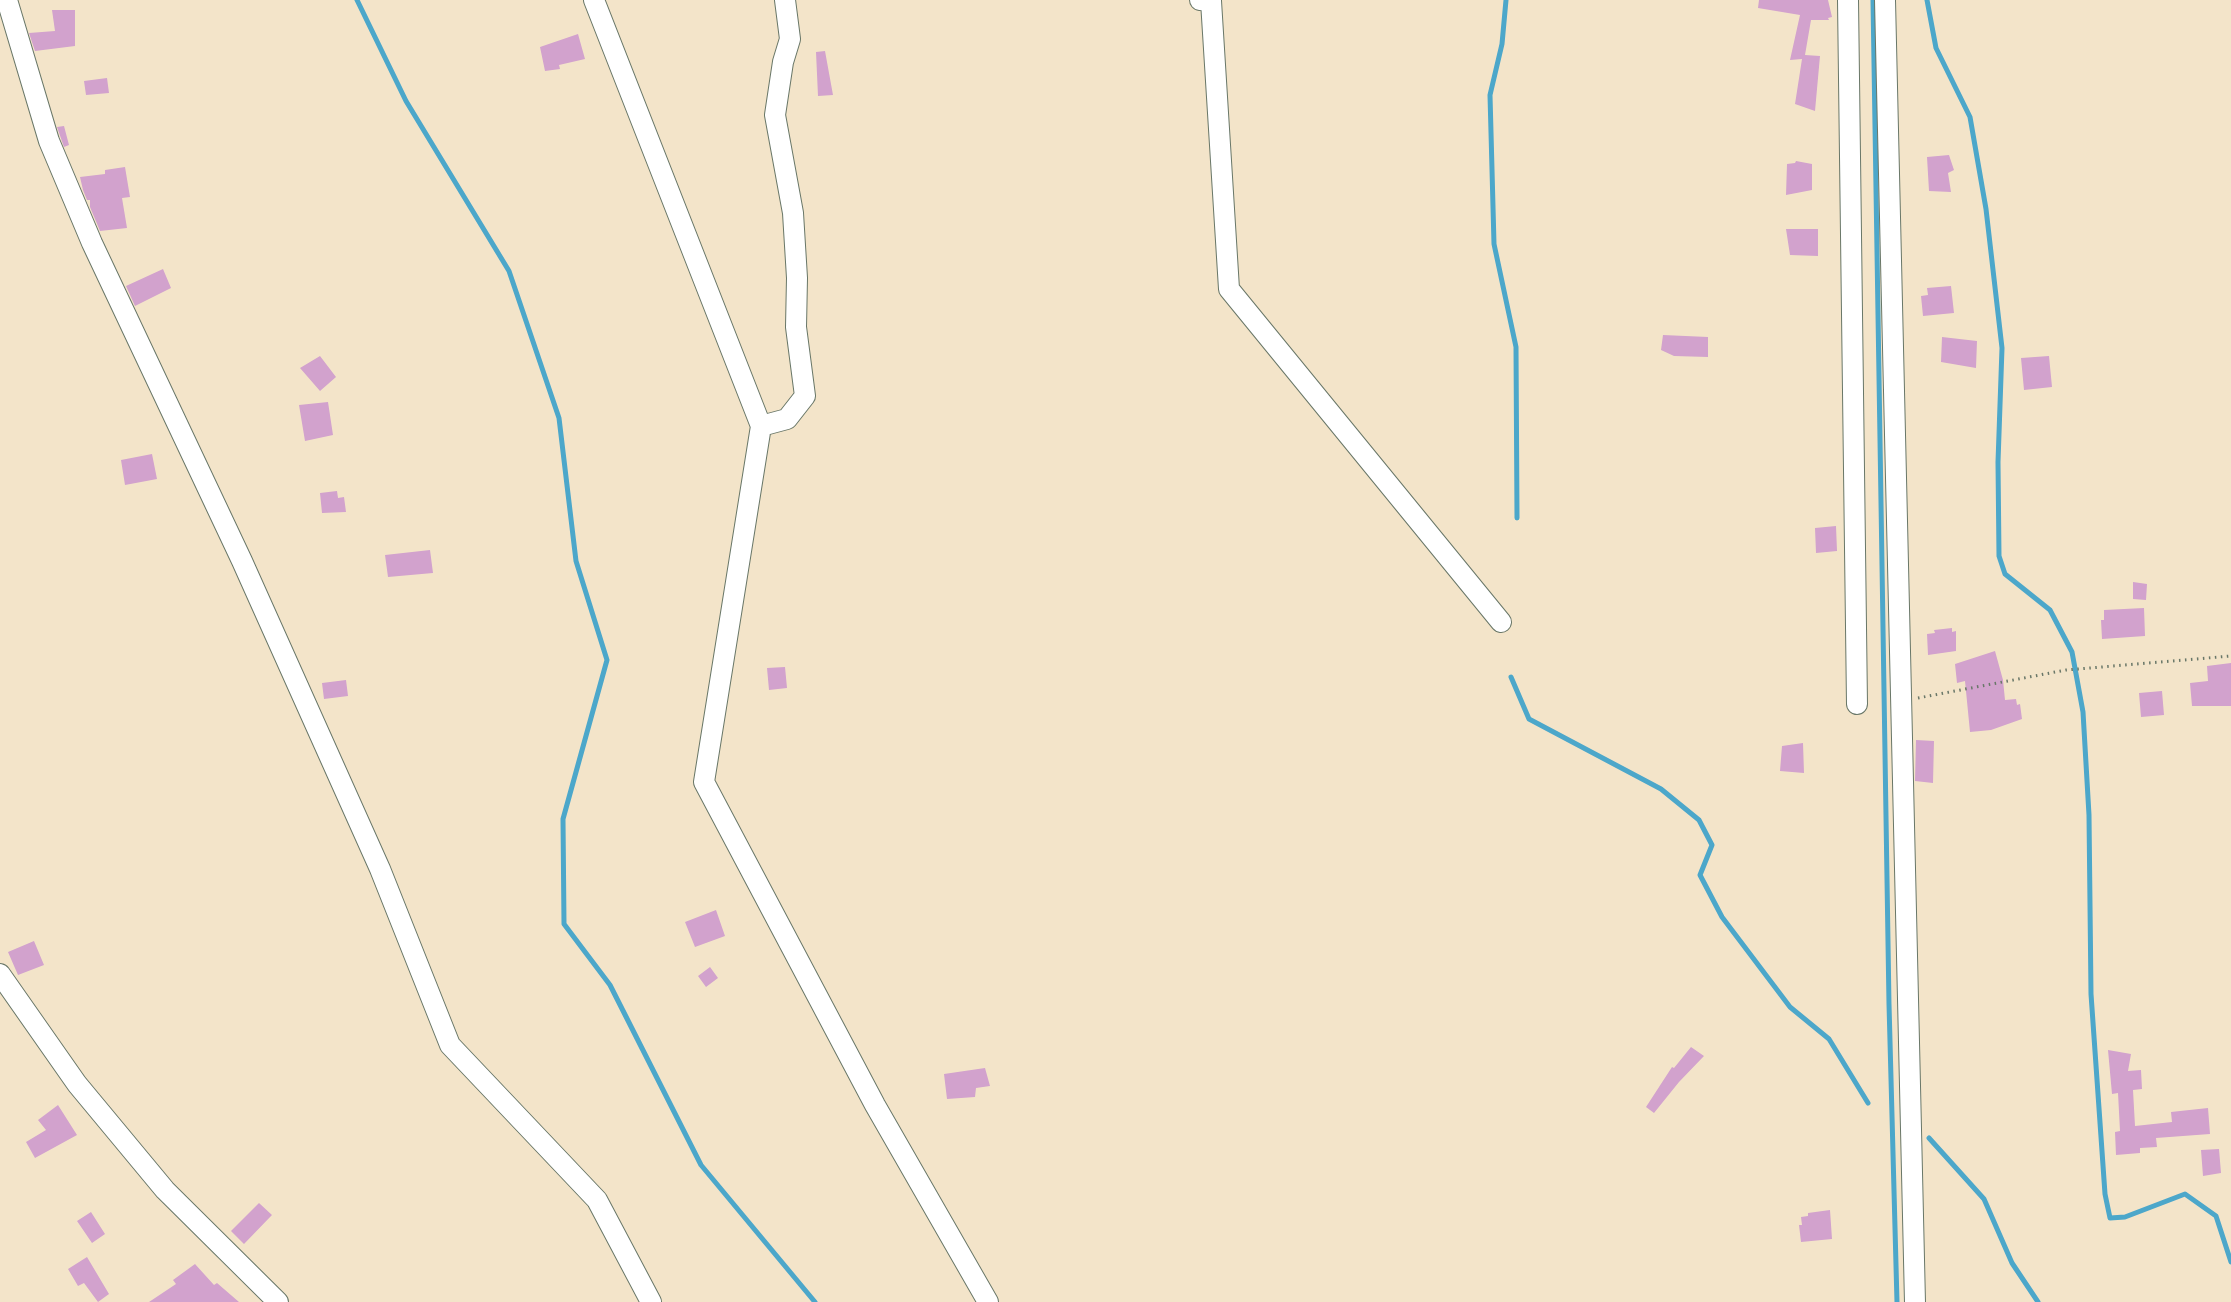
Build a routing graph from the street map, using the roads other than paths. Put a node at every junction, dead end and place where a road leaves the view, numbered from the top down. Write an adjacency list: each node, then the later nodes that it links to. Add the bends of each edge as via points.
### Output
1 (7, 0): 12 (street, via 49,141 87,232 242,561 380,869 450,1045 597,1200)
2 (594, 0): 7 (street)
3 (785, 0): 7 (street, via 790,39 775,116 793,213 795,327 805,396 787,419)
4 (1200, 0): 8 (street, via 1211,1 1229,289)
5 (1848, 0): 9 (street)
6 (1885, 0): 14 (street)
7 (761, 426): 13 (street, via 704,782 875,1105)
8 (1501, 622)
9 (1857, 704)
10 (0, 974): 11 (street, via 77,1084 165,1190)
11 (278, 1302)
12 (651, 1302)
13 (988, 1302)
14 (1915, 1302)

